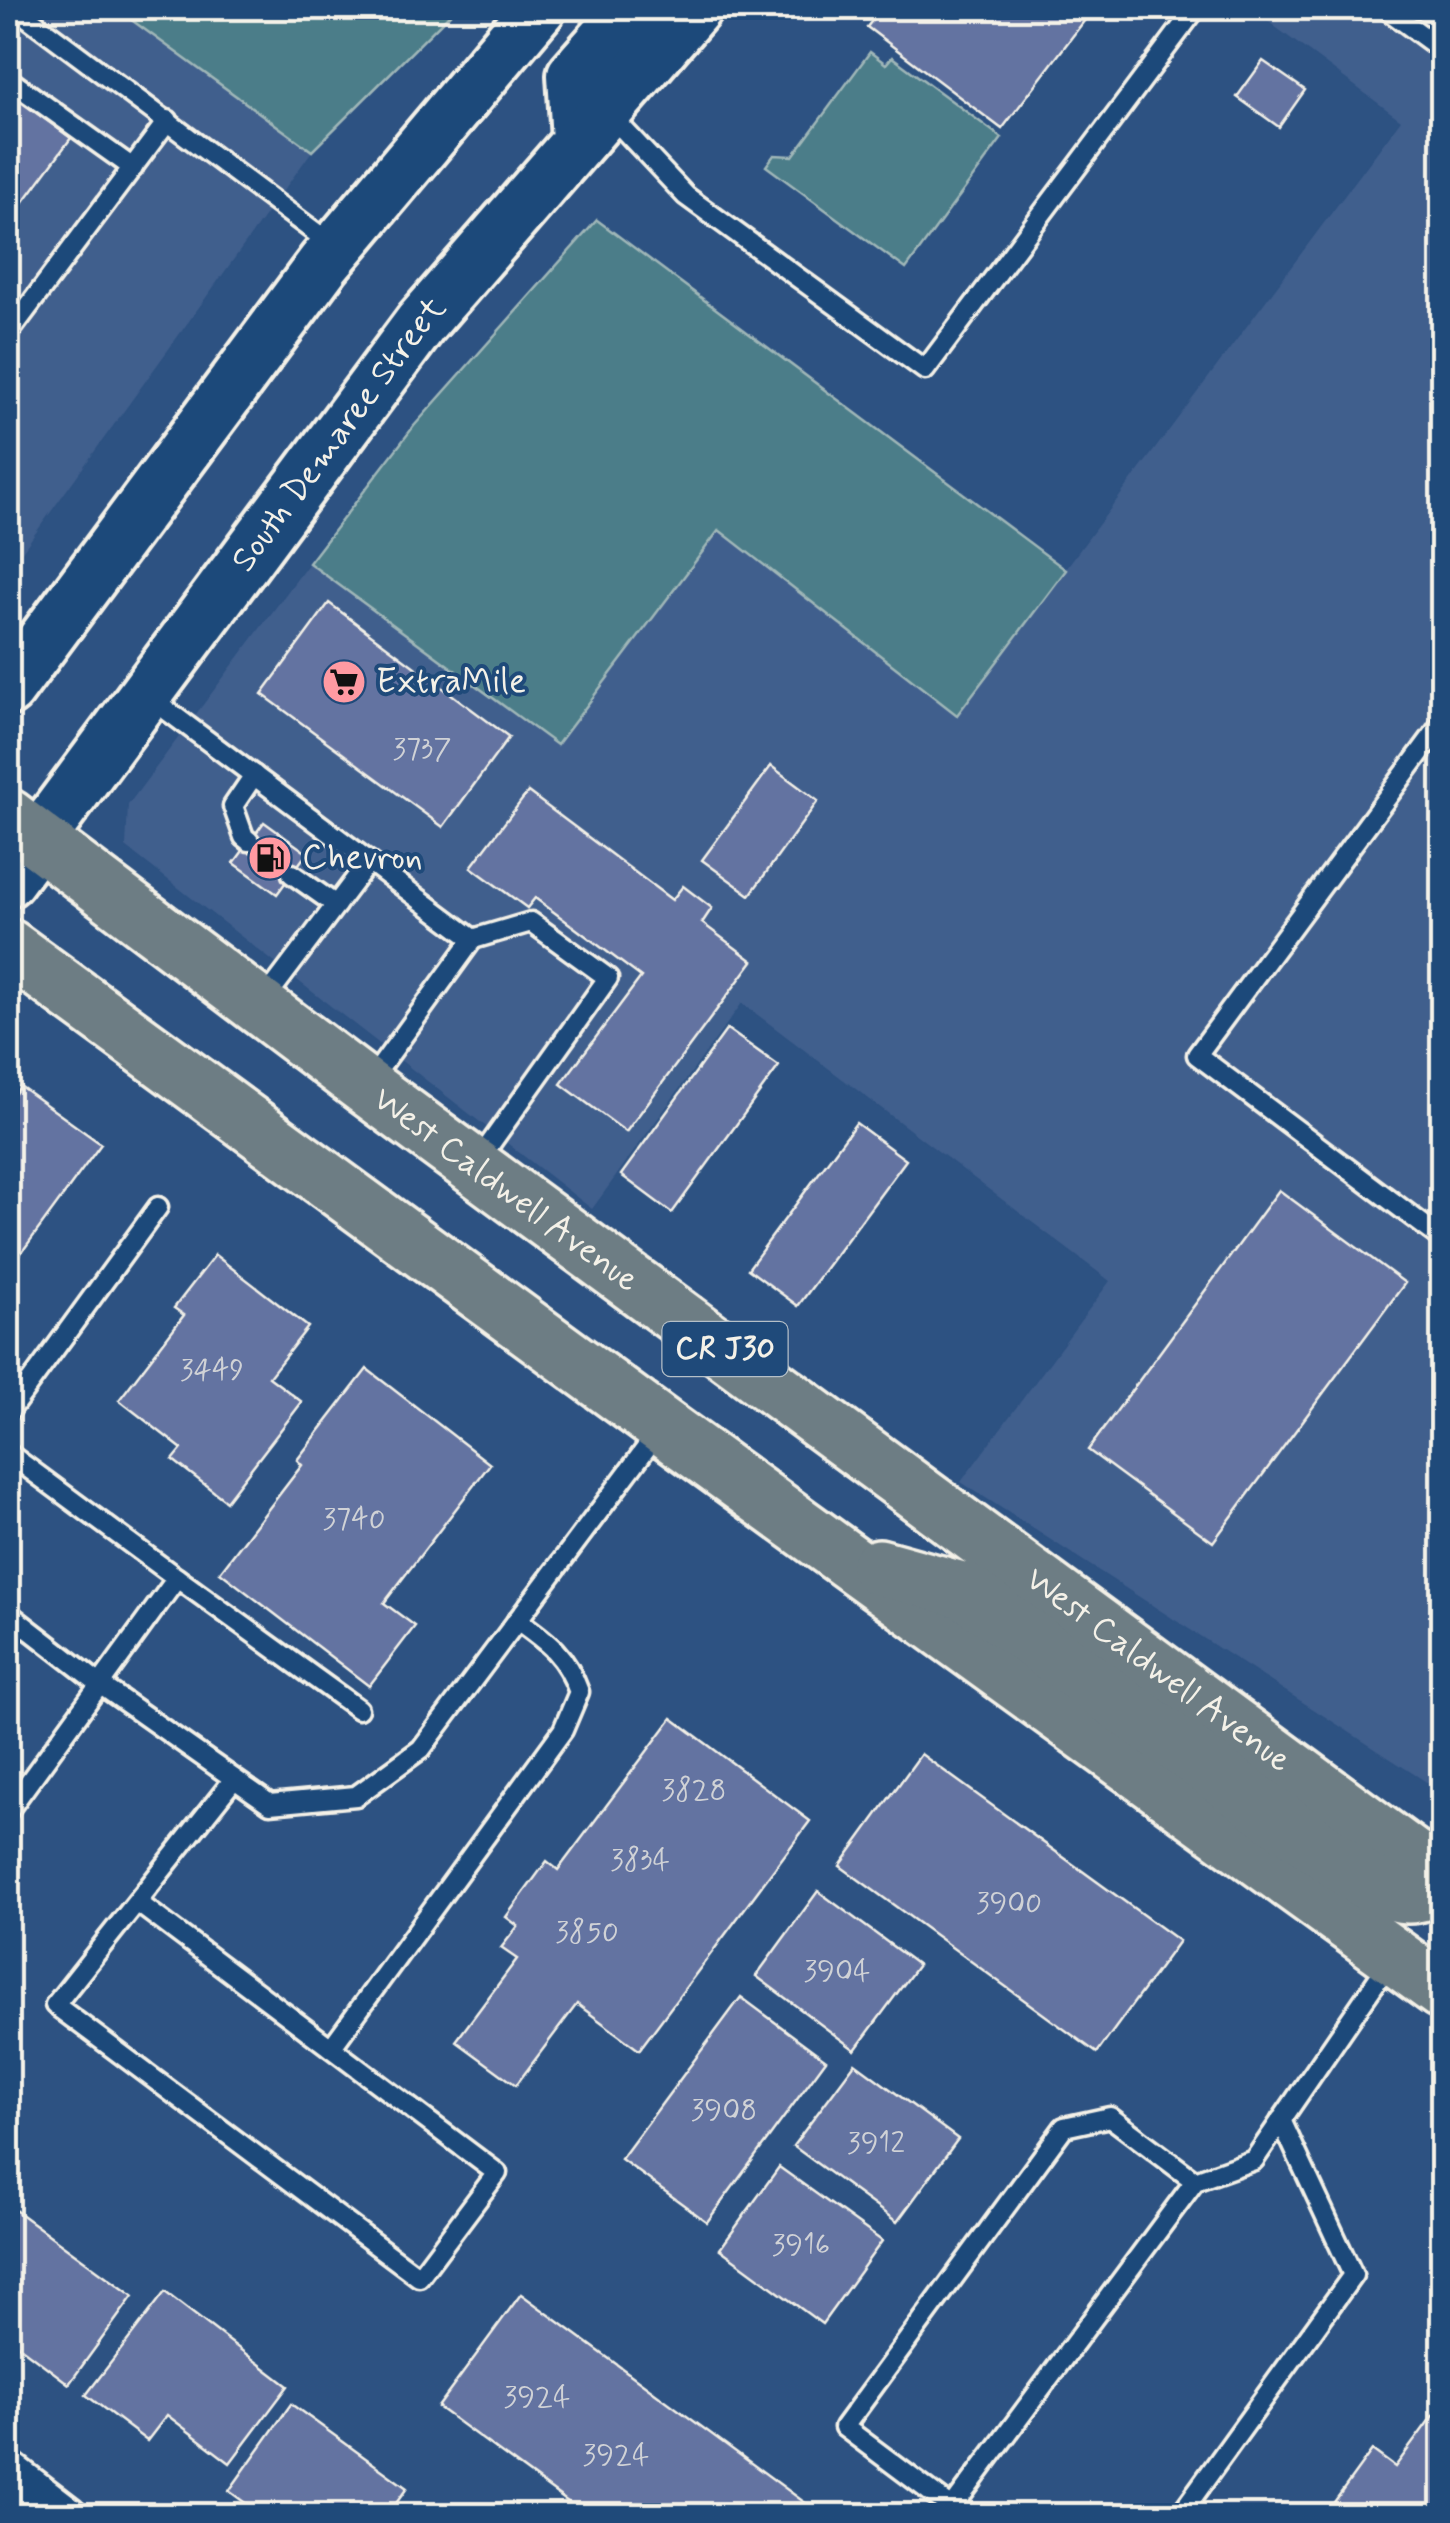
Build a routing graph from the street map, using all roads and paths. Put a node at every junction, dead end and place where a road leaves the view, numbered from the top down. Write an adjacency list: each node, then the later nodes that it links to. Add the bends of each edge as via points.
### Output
1 (15, 8): 9 (lane)
2 (540, 8): 12 (main road)
3 (633, 8): 10 (main road, via 574,75)
4 (695, 8): 10 (main road, South Demaree Street)
5 (1196, 8): 10 (lane, via 925,370)
6 (1385, 8): 7 (lane)
7 (1442, 50)
8 (8, 79): 11 (lane)
9 (168, 120): 11 (lane); 12 (lane)
10 (591, 124): 15 (main road, South Demaree Street, via 421,323)
11 (133, 168): 13 (lane)
12 (336, 247): 14 (main road)
13 (8, 334)
14 (8, 689)
15 (144, 694): 17 (lane); 19 (main road, South Demaree Street)
16 (1442, 723): 29 (lane, via 1197,1055)
17 (254, 775): 18 (lane, via 233,806); 20 (lane)
18 (250, 841)
19 (17, 846): 25 (main road, West Caldwell Avenue / CR J30)
20 (368, 860): 22 (lane); 23 (lane)
21 (292, 874): 22 (lane)
22 (336, 905): 25 (lane)
23 (473, 940): 26 (lane); 27 (lane, via 531,922 608,978)
24 (8, 948): 31 (main road, CR J30)
25 (259, 1008): 26 (main road, West Caldwell Avenue / CR J30)
26 (366, 1087): 27 (main road, West Caldwell Avenue / CR J30)
27 (475, 1166): 41 (main road, West Caldwell Avenue / CR J30)
28 (158, 1207): 30 (lane)
29 (1442, 1239)
30 (8, 1414)
31 (662, 1426): 33 (main road, CR J30); 36 (lane)
32 (8, 1452): 34 (lane)
33 (840, 1556): 41 (main road, via 965,1591 1365,1881 1406,1896 1424,1895); 43 (main road, CR J30)
34 (177, 1578): 37 (lane); 38 (lane)
35 (8, 1613): 37 (lane)
36 (517, 1620): 39 (lane, via 421,1749 356,1796 270,1804); 45 (lane, via 571,1669 579,1692 563,1730)
37 (102, 1685): 39 (lane); 40 (lane)
38 (358, 1709)
39 (234, 1779): 42 (lane)
40 (8, 1811)
41 (1442, 1881)
42 (137, 1902): 45 (lane); 45 (lane, via 55,2006 419,2277 497,2173)
43 (1394, 1956): 44 (main road, CR J30); 46 (lane)
44 (1442, 1991)
45 (331, 2048)
46 (1281, 2120): 47 (lane, via 1254,2160); 50 (lane, via 1353,2275)
47 (1195, 2180): 47 (lane, via 952,2508 844,2427 1064,2127 1110,2117)
48 (8, 2470): 49 (street)
49 (68, 2516)
50 (1179, 2516)

